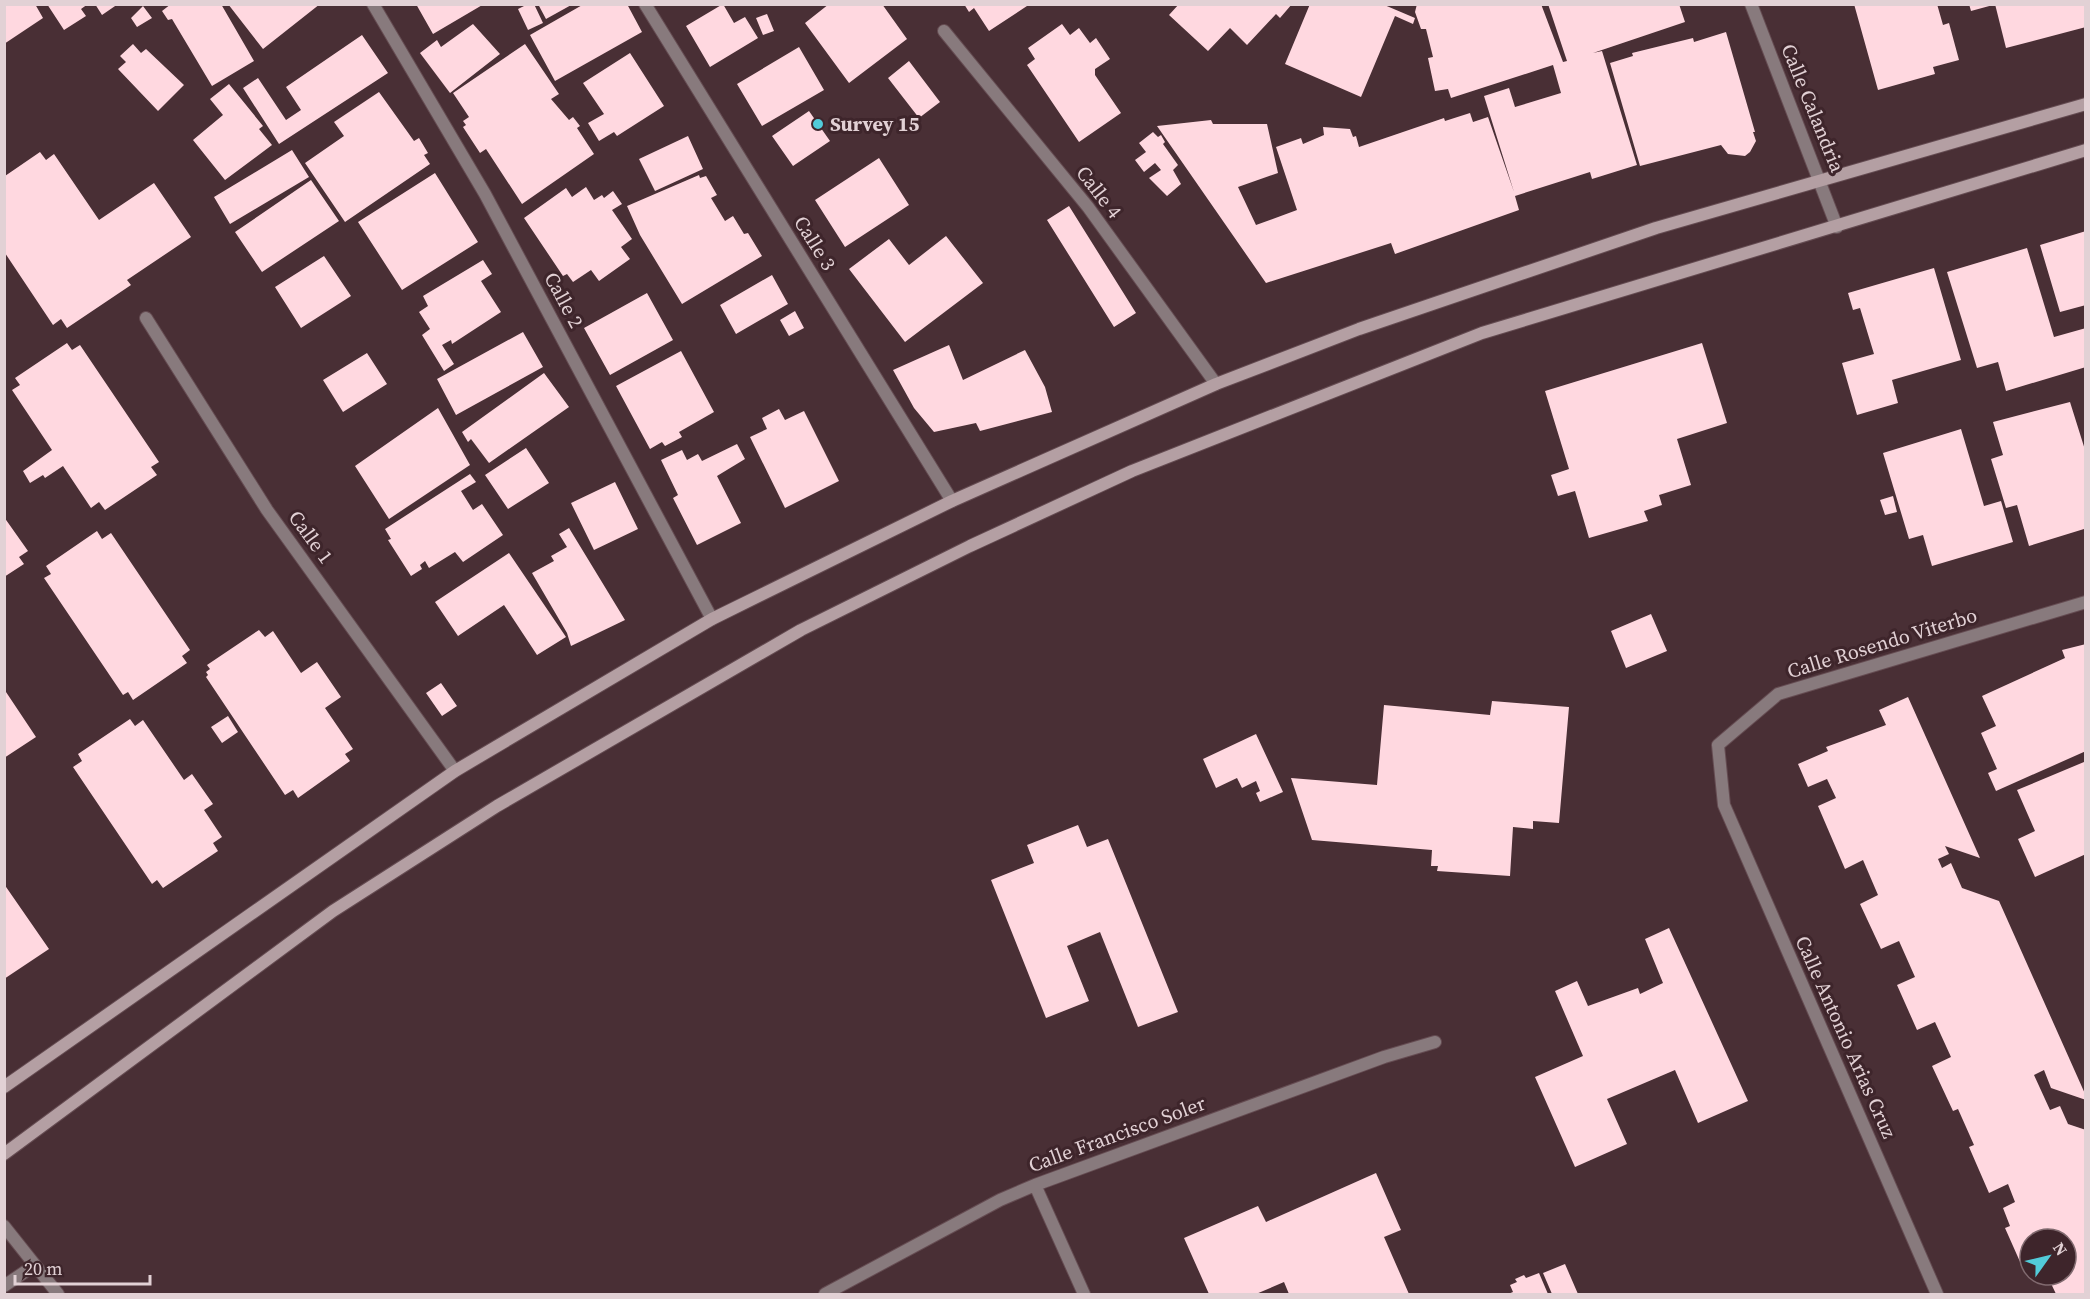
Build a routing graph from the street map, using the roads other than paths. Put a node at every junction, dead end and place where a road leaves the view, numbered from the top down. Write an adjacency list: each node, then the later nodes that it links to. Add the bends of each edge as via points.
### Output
1 (373, 4): 13 (street, Calle 2, via 485,194)
2 (645, 4): 11 (street, Calle 3)
3 (1751, 4): 7 (street, Calle Calandria)
4 (944, 31): 10 (street, Calle 4, via 1088,207)
5 (2085, 104): 7 (street)
6 (2085, 150): 8 (street)
7 (1821, 180): 8 (street, Calle Calandria); 10 (street, via 1623,240 1359,329)
8 (1837, 227): 18 (street, via 1482,333 1360,380 1132,471 801,630 497,806 333,911)
9 (146, 318): 14 (street, Calle 1, via 267,510)
10 (1216, 384): 11 (street)
11 (952, 501): 13 (street)
12 (2085, 602): 15 (street, Calle Rosendo Viterbo, via 1778,694 1718,745)
13 (712, 619): 14 (street)
14 (455, 771): 17 (street)
15 (1723, 795): 26 (street, Calle Antonio Arias Cruz, via 1724,805)
16 (1435, 1042): 19 (street, Calle Francisco Soler, via 1384,1057)
17 (4, 1087)
18 (4, 1154)
19 (1035, 1185): 24 (street, Calle Francisco Soler); 25 (street)
20 (4, 1226): 21 (street)
21 (35, 1264): 22 (street); 23 (street)
22 (4, 1286)
23 (58, 1294)
24 (825, 1294)
25 (1084, 1294)
26 (1937, 1294)

